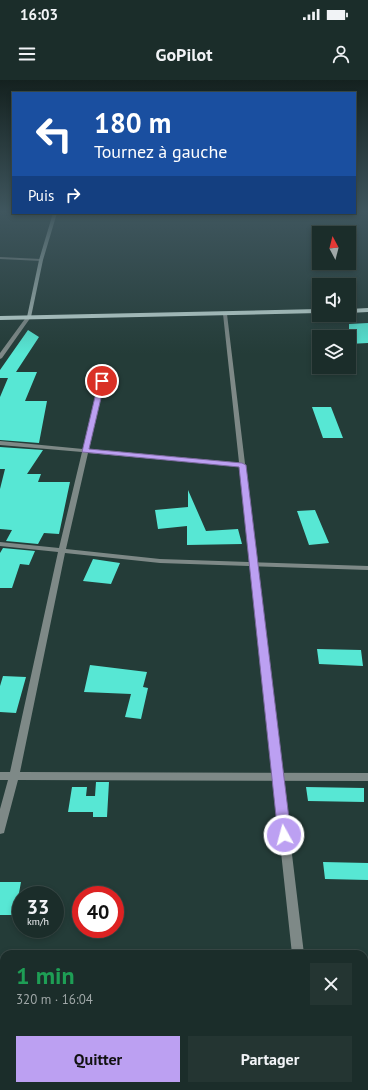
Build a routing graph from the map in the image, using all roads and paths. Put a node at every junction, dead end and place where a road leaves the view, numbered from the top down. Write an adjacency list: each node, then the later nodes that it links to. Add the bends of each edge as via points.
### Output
1 (23, 259): 2 (street)
2 (41, 260): 8 (main road)
3 (368, 310): 5 (main road)
4 (312, 311): 6 (main road)
5 (356, 311)
6 (225, 314): 8 (main road); 13 (street)
7 (0, 318): 8 (main road)
8 (28, 318): 9 (street)
9 (0, 357)
10 (105, 367): 12 (street)
11 (0, 443): 12 (street)
12 (85, 451): 13 (street); 15 (street)
13 (242, 465): 16 (street)
14 (0, 544): 15 (street)
15 (62, 550): 16 (street, via 160,561); 20 (street)
16 (253, 564): 17 (street); 19 (street)
17 (368, 568)
18 (0, 776): 20 (street)
19 (278, 776): 20 (street); 21 (street); 23 (street)
20 (14, 777): 22 (street)
21 (368, 777)
22 (0, 829)
23 (298, 950)

